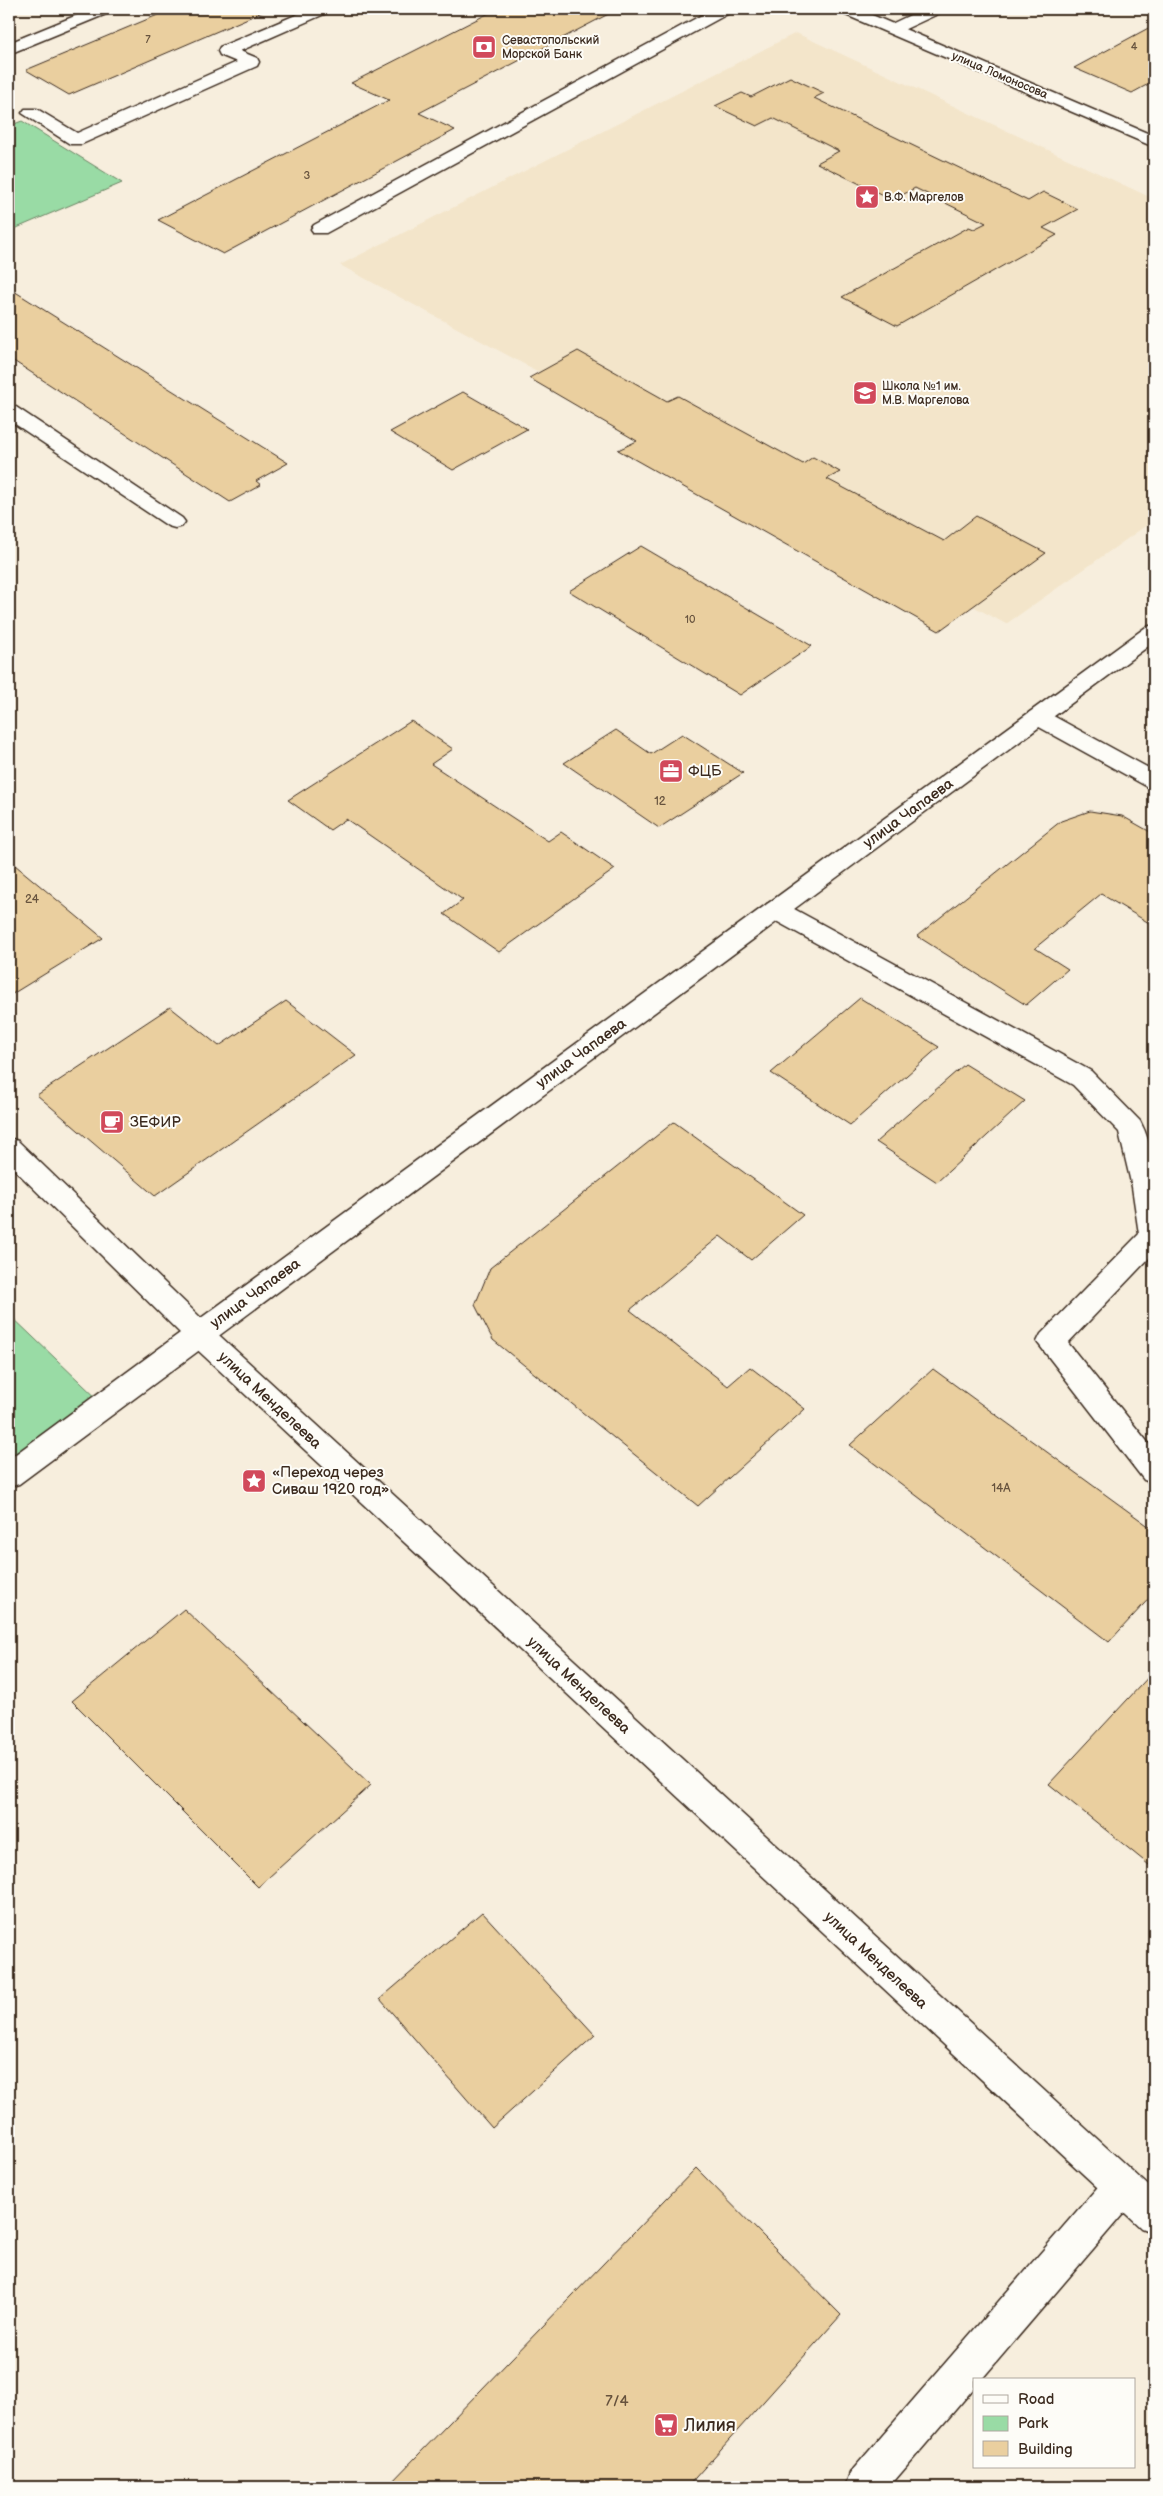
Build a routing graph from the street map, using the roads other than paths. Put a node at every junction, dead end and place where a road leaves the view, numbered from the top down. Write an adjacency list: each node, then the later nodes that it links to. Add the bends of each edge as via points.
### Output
1 (106, 9): 7 (street)
2 (323, 9): 8 (street, via 226,51 251,62 76,140)
3 (725, 9): 10 (street)
4 (845, 9): 6 (street, улица Ломоносова)
5 (936, 9): 6 (street)
6 (893, 29): 9 (street, улица Ломоносова)
7 (9, 49)
8 (31, 113)
9 (1152, 139)
10 (320, 229)
11 (9, 411): 12 (street)
12 (175, 522)
13 (1154, 632): 14 (street, улица Чапаева)
14 (1038, 717): 15 (street); 16 (street, улица Чапаева)
15 (1154, 781)
16 (776, 910): 18 (street, улица Чапаева); 19 (street, via 1082,1078 1131,1128 1153,1237 1052,1342)
17 (9, 1148): 18 (street, улица Менделеева)
18 (199, 1334): 20 (street, улица Чапаева); 21 (street, улица Менделеева)
19 (1154, 1471)
20 (9, 1475)
21 (1122, 2187): 22 (street, улица Менделеева); 23 (street)
22 (1154, 2215)
23 (864, 2487)

